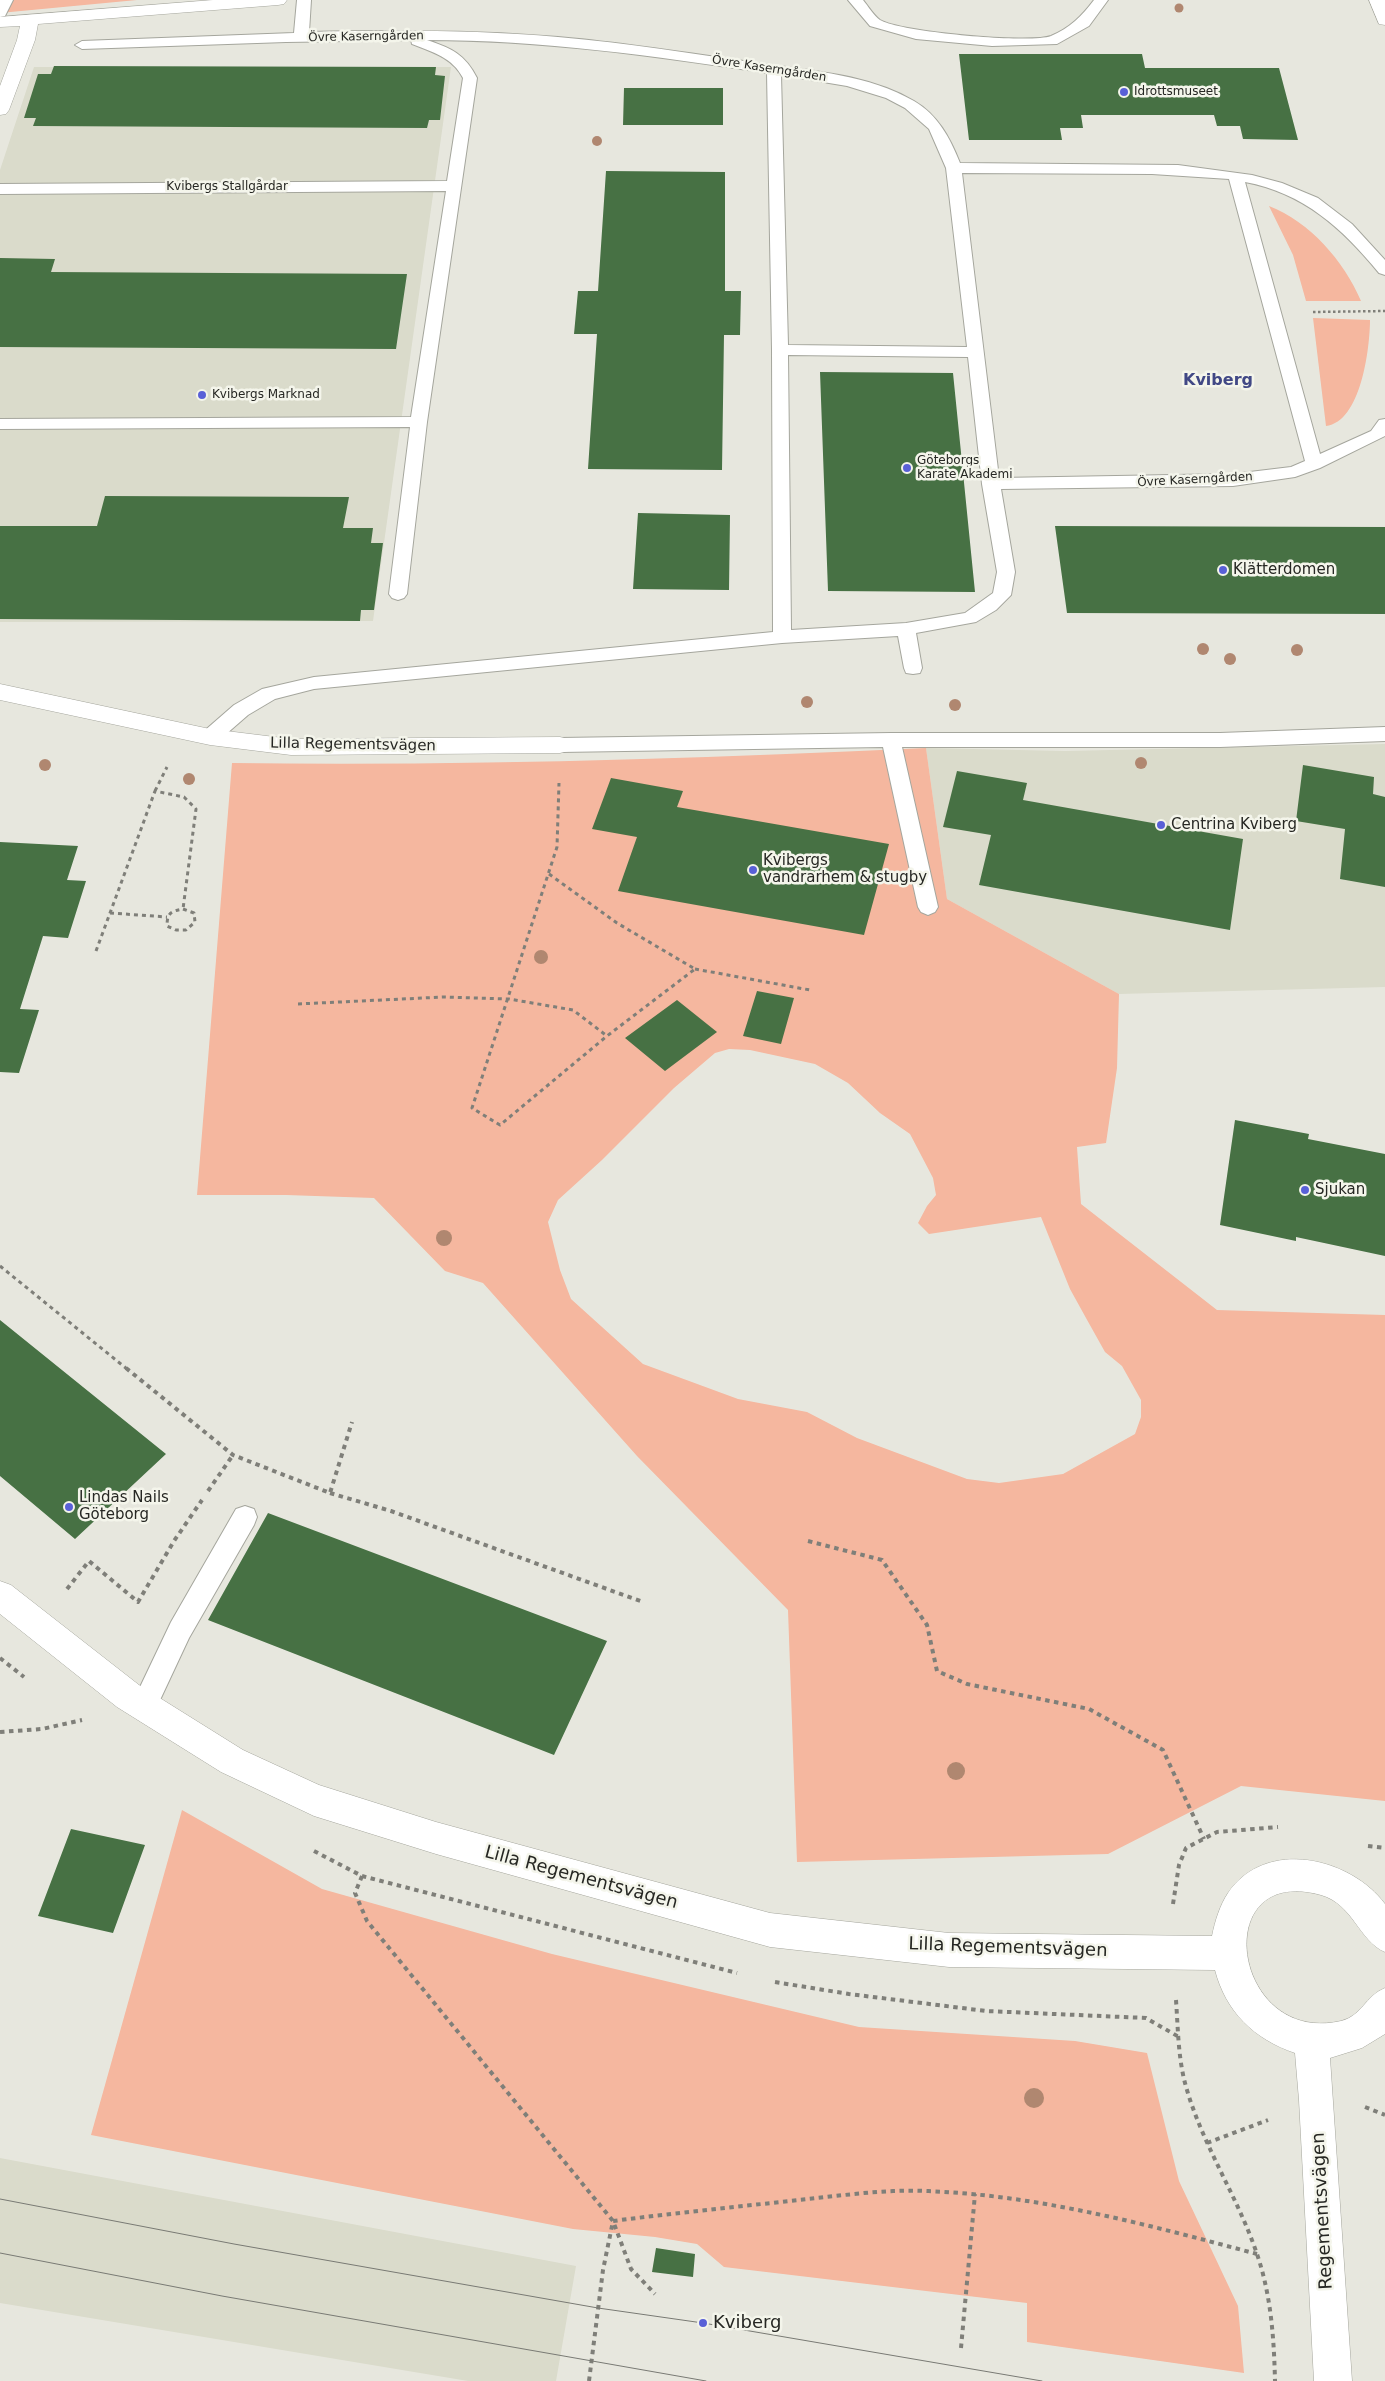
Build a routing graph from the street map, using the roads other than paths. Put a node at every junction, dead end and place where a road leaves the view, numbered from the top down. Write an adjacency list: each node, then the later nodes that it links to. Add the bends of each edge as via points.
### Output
1 (6, 0): 7 (lane)
2 (278, 0): 8 (street)
3 (304, 0): 12 (lane)
4 (855, 0): 5 (lane, via 875,23 916,35 992,42 1052,40 1084,23)
5 (1101, 0)
6 (1378, 0): 9 (street)
7 (0, 13)
8 (30, 20): 10 (street); 15 (street, via 26,40)
9 (1385, 20)
10 (0, 22)
11 (416, 36): 12 (lane, Övre Kaserngården); 14 (lane, Övre Kaserngården, via 582,43); 18 (lane, via 417,43 439,49 463,64 470,78)
12 (301, 38): 13 (lane, Övre Kaserngården)
13 (82, 45)
14 (774, 69): 16 (lane, Övre Kaserngården, via 831,79 900,99 926,116 942,140); 21 (lane)
15 (0, 110)
16 (954, 168): 17 (lane, via 1180,169); 22 (lane, Övre Kaserngården)
17 (1236, 176): 20 (lane, via 1302,195 1334,216 1367,247); 26 (lane)
18 (453, 186): 19 (lane, Kvibergs Stallgårdar); 23 (lane)
19 (0, 189)
20 (1385, 270)
21 (780, 350): 22 (lane); 30 (lane)
22 (976, 352): 27 (lane, Övre Kaserngården)
23 (419, 422): 24 (lane); 28 (lane)
24 (0, 424)
25 (1385, 424): 26 (lane, Övre Kaserngården, via 1376,435)
26 (1314, 464): 27 (lane, Övre Kaserngården, via 1295,472 1233,480)
27 (991, 484): 29 (lane, Övre Kaserngården, via 1006,572 1002,595 970,618)
28 (398, 594)
29 (906, 629): 30 (lane, Övre Kaserngården); 31 (lane)
30 (782, 637): 34 (lane, Övre Kaserngården, via 314,683 269,694 241,710)
31 (913, 668)
32 (0, 692): 34 (street, Lilla Regementsvägen)
33 (1385, 734): 35 (lane, via 1220,740)
34 (210, 737): 36 (street, Lilla Regementsvägen, via 291,747)
35 (890, 740): 36 (lane); 37 (lane)
36 (560, 745)
37 (928, 907)
38 (244, 1517): 40 (lane, via 180,1630)
39 (0, 1594): 40 (street, Lilla Regementsvägen, via 37,1626)
40 (144, 1706): 42 (street, Lilla Regementsvägen, via 232,1761 314,1800 436,1838 770,1930 949,1950)
41 (1385, 1935): 42 (street, via 1361,1900 1343,1888 1310,1876 1283,1876 1259,1885 1241,1903 1230,1926)
42 (1228, 1953): 44 (street, via 1235,1980 1260,2015 1284,2032)
43 (1385, 2005): 44 (street, via 1366,2028 1354,2035 1326,2042)
44 (1311, 2040): 45 (street, Regementsvägen)
45 (1333, 2381)

